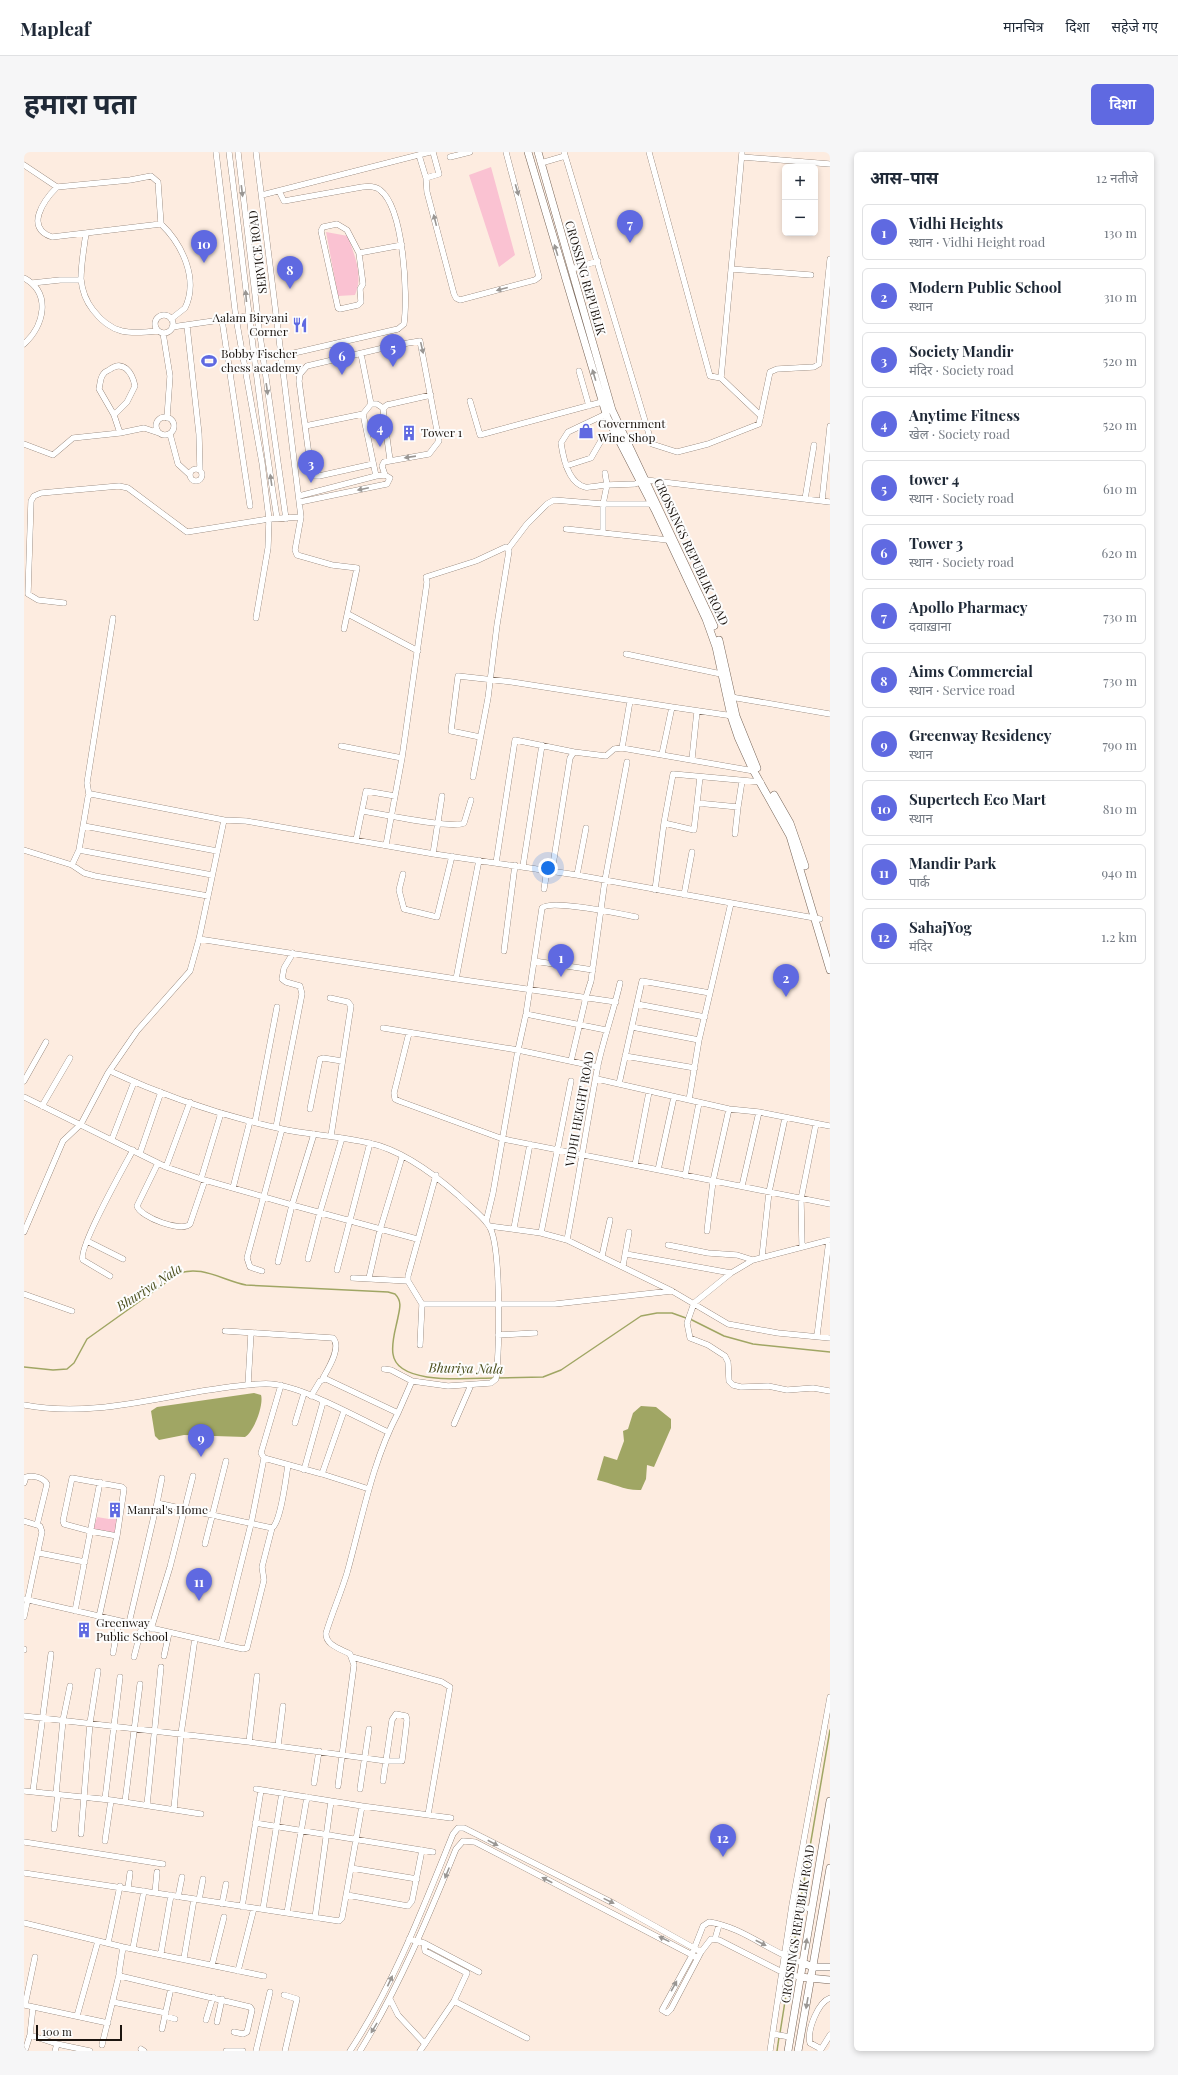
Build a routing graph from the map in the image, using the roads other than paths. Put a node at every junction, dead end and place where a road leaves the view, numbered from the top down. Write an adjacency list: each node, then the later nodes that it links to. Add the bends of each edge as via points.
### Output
1 (216, 152): 36 (street)
2 (229, 152): 35 (street, one-way to 2)
3 (238, 152): 88 (street, one-way to 88, via 260,336)
4 (256, 152): 22 (street, SERVICE ROAD)
5 (430, 152): 14 (street)
6 (433, 152): 19 (street, via 439,174)
7 (470, 152): 15 (street)
8 (506, 152): 19 (street, one-way to 19, via 540,274 535,280 460,300 456,298 427,192)
9 (528, 152): 54 (street, one-way to 9)
10 (538, 152): 16 (street, CROSSING REPUBLIK)
11 (649, 152): 48 (street, via 710,376)
12 (564, 154): 16 (street); 28 (street)
13 (742, 154): 17 (street); 30 (street)
14 (419, 155): 19 (street); 21 (street)
15 (452, 155)
16 (540, 163): 29 (street, CROSSING REPUBLIK)
17 (830, 164)
18 (24, 165): 20 (street)
19 (426, 178)
20 (57, 187): 23 (street, via 151,176 158,182); 24 (street, via 38,211 40,230 52,237)
21 (279, 191): 22 (street); 25 (street, via 284,201 375,187 386,197)
22 (262, 195): 46 (street, SERVICE ROAD)
23 (161, 224): 24 (street); 37 (street, via 185,257 190,282 185,308)
24 (86, 233): 33 (street)
25 (402, 245): 26 (street); 46 (street, via 404,324 401,327)
26 (359, 253): 26 (street, via 363,284 360,289 361,302 340,309 321,231 323,227 337,224 348,230)
27 (830, 258): 57 (street, via 820,362 814,367 777,369 770,372)
28 (598, 261): 29 (street); 57 (street, via 652,444 677,452 759,424)
29 (572, 269): 54 (street, CROSSING REPUBLIK)
30 (731, 269): 31 (street); 48 (street)
31 (811, 275)
32 (24, 278): 34 (street)
33 (81, 280): 34 (street); 41 (street, via 84,294 91,307 108,326 117,330)
34 (32, 283): 43 (street, via 41,295 42,310)
35 (248, 316): 36 (street); 86 (street, one-way to 35)
36 (236, 318): 38 (street); 87 (street, via 262,463)
37 (171, 319): 40 (street); 41 (street, via 166,316 158,318 155,326)
38 (222, 320): 39 (street); 84 (street)
39 (187, 326): 40 (street); 70 (street, via 199,434)
40 (172, 327): 41 (street)
41 (161, 332): 58 (street, via 170,376)
42 (24, 337): 43 (street)
43 (32, 337): 44 (street)
44 (24, 344)
45 (361, 354): 49 (street, one-way to 49, via 420,342); 51 (street); 59 (street, via 307,366 300,374)
46 (282, 356): 77 (street, SERVICE ROAD)
47 (579, 371): 53 (street)
48 (721, 378): 57 (street)
49 (431, 395): 52 (street); 67 (street, one-way to 67, via 439,441 435,448 429,454)
50 (470, 401): 53 (street, via 480,435)
51 (371, 404): 52 (street, via 383,408); 55 (street)
52 (387, 405): 67 (street, via 383,409 383,417)
53 (589, 406): 54 (street)
54 (607, 407): 64 (street); 69 (street, via 568,432 561,443); 75 (street, CROSSINGS REPUBLIK ROAD)
55 (363, 414): 59 (street); 68 (street)
56 (114, 415): 56 (street, via 99,389 102,375 111,368 121,366 127,368 135,386 127,402); 61 (street)
57 (761, 416)
58 (167, 418): 62 (street, via 161,418 157,422 156,428); 63 (street, via 174,426)
59 (305, 426): 68 (street, via 313,476)
60 (830, 426): 79 (street)
61 (120, 433): 62 (street, via 144,428); 65 (street, via 74,438 54,456)
62 (160, 433): 63 (street)
63 (170, 434): 72 (street, via 178,464)
64 (616, 434): 69 (street, via 602,438 591,458); 75 (street)
65 (24, 444)
66 (814, 445): 78 (street)
67 (390, 460): 73 (street, via 383,464)
68 (373, 464): 74 (street)
69 (566, 466): 76 (street, via 576,482 585,486)
70 (200, 470): 72 (street, via 192,470); 72 (street, via 202,476 199,481 193,480)
71 (605, 473): 76 (street)
72 (190, 475)
73 (385, 475): 74 (street); 80 (street, one-way to 80, via 390,478 387,484)
74 (376, 476): 77 (street)
75 (643, 480): 76 (street, via 636,484); 78 (street); 83 (street); 102 (street, CROSSINGS REPUBLIK ROAD, via 710,616 722,650)
76 (607, 485): 82 (street)
77 (299, 496): 80 (street, SERVICE ROAD)
78 (805, 499): 79 (street)
79 (822, 501): 81 (street)
80 (300, 502): 85 (street, SERVICE ROAD)
81 (830, 502)
82 (603, 504): 83 (street); 90 (street); 92 (street, via 554,500 546,504 527,524)
83 (652, 504): 91 (street)
84 (250, 506)
85 (301, 517): 88 (street); 94 (street, SERVICE ROAD, via 295,550 297,555 332,565 357,568)
86 (277, 518): 87 (street); 88 (street)
87 (269, 519): 93 (street, via 187,532 128,488 119,486 41,493 31,500 28,594 32,598); 96 (street, via 268,548)
88 (286, 519)
89 (566, 528): 90 (street)
90 (603, 533): 91 (street)
91 (668, 540): 100 (street, via 712,633)
92 (508, 549): 98 (street, via 503,548 476,561 426,577 428,582); 101 (street)
93 (64, 603)
94 (348, 614): 97 (street); 98 (street)
95 (113, 618): 122 (street, via 87,783)
96 (256, 618)
97 (344, 628)
98 (418, 651): 114 (street)
99 (626, 654): 100 (street)
100 (722, 674): 107 (street)
101 (490, 680): 103 (street); 108 (street); 108 (street, via 458,676 451,731)
102 (732, 697): 106 (street); 107 (street, CROSSINGS REPUBLIK ROAD)
103 (630, 701): 104 (street); 111 (street)
104 (672, 707): 105 (street); 113 (street)
105 (697, 711): 107 (street); 115 (street)
106 (830, 714)
107 (733, 716): 117 (street); 161 (street, CROSSINGS REPUBLIK ROAD, via 757,769 796,836)
108 (480, 737): 118 (street)
109 (542, 745): 112 (street); 145 (street, via 515,740); 148 (street)
110 (341, 746): 114 (street)
111 (622, 748): 112 (street, via 614,749 606,756); 113 (street)
112 (574, 752): 149 (street, via 570,758)
113 (662, 754): 115 (street)
114 (402, 758): 123 (street)
115 (692, 759): 117 (street)
116 (627, 762): 153 (street)
117 (754, 771): 121 (street)
118 (473, 777)
119 (700, 777): 120 (street); 126 (street); 132 (street, via 673,774)
120 (742, 781): 121 (street); 127 (street)
121 (761, 782): 161 (street, via 790,836)
122 (89, 795): 130 (street); 133 (street)
123 (395, 796): 128 (street, via 366,791); 129 (street)
124 (442, 796): 131 (street)
125 (471, 800): 131 (street, via 462,825)
126 (698, 803): 127 (street); 132 (street, via 694,830)
127 (738, 807): 135 (street)
128 (362, 810): 129 (street); 136 (street)
129 (391, 816): 131 (street); 137 (street)
130 (224, 820): 136 (street); 140 (street)
131 (437, 823): 142 (street)
132 (664, 823): 155 (street)
133 (84, 826): 139 (street); 140 (street)
134 (586, 828): 152 (street)
135 (735, 834)
136 (356, 840): 137 (street)
137 (386, 845): 142 (street)
138 (24, 850): 146 (street)
139 (79, 850): 146 (street); 151 (street)
140 (217, 851): 151 (street)
141 (692, 852): 156 (street)
142 (433, 854): 143 (street)
143 (452, 856): 144 (street); 150 (street, via 438,917 404,909 399,890)
144 (480, 860): 145 (street); 169 (street)
145 (496, 862): 147 (street)
146 (72, 865): 157 (street, via 84,873 95,876)
147 (515, 865): 148 (street); 163 (street)
148 (523, 866): 149 (street)
149 (550, 871): 152 (street); 154 (street)
150 (403, 874)
151 (212, 875): 157 (street)
152 (577, 875): 153 (street)
153 (604, 880): 155 (street); 159 (street)
154 (544, 889)
155 (655, 890): 156 (street)
156 (684, 895): 158 (street)
157 (208, 896): 162 (street)
158 (731, 903): 161 (street); 172 (street)
159 (600, 911): 160 (street); 166 (street, via 544,906 541,911); 167 (street)
160 (636, 917)
161 (817, 918): 165 (street, CROSSINGS REPUBLIK ROAD); 168 (street)
162 (199, 938): 164 (street); 194 (street, via 190,971 137,1031)
163 (504, 951)
164 (293, 953): 169 (street); 217 (street, via 284,968 282,979 300,986 302,994)
165 (830, 954)
166 (534, 961): 167 (street); 171 (street)
167 (593, 970): 173 (street)
168 (830, 970)
169 (456, 979): 171 (street)
170 (620, 983): 175 (street, VIDHI HEIGHT ROAD)
171 (529, 990): 173 (street); 178 (street)
172 (710, 993): 176 (street, via 644,981); 179 (street)
173 (586, 997): 175 (street); 180 (street)
174 (330, 998): 190 (street, via 351,1004)
175 (616, 1002): 183 (street, VIDHI HEIGHT ROAD)
176 (637, 1004): 179 (street); 181 (street)
177 (277, 1007): 213 (street)
178 (526, 1014): 180 (street); 187 (street)
179 (705, 1017): 185 (street)
180 (580, 1025): 183 (street); 191 (street)
181 (632, 1027): 185 (street); 188 (street)
182 (383, 1028): 184 (street)
183 (606, 1030): 192 (street, VIDHI HEIGHT ROAD)
184 (409, 1033): 187 (street); 221 (street, via 394,1093 395,1099)
185 (699, 1040): 193 (street)
186 (46, 1042): 196 (street)
187 (518, 1050): 191 (street); 221 (street)
188 (626, 1056): 193 (street); 199 (street)
189 (70, 1058): 207 (street)
190 (342, 1061): 209 (street, via 320,1059); 219 (street)
191 (571, 1061): 192 (street)
192 (598, 1066): 195 (street, VIDHI HEIGHT ROAD)
193 (695, 1068): 204 (street)
194 (110, 1071): 198 (street); 214 (street)
195 (597, 1079): 199 (street); 228 (street, VIDHI HEIGHT ROAD)
196 (24, 1081)
197 (571, 1081): 225 (street)
198 (134, 1082): 200 (street); 222 (street)
199 (620, 1084): 201 (street)
200 (160, 1092): 205 (street); 227 (street)
201 (649, 1092): 203 (street); 231 (street)
202 (24, 1097): 207 (street)
203 (674, 1097): 204 (street); 233 (street)
204 (689, 1100): 206 (street)
205 (190, 1102): 211 (street); 232 (street)
206 (699, 1102): 208 (street); 235 (street)
207 (42, 1106): 214 (street)
208 (729, 1108): 210 (street); 237 (street)
209 (310, 1109)
210 (759, 1112): 212 (street); 238 (street)
211 (221, 1114): 213 (street); 236 (street)
212 (785, 1118): 215 (street); 240 (street)
213 (253, 1121): 217 (street); 239 (street)
214 (81, 1124): 222 (street); 252 (street, via 60,1146)
215 (816, 1124): 216 (street); 242 (street)
216 (830, 1126)
217 (279, 1128): 218 (street); 241 (street)
218 (314, 1134): 219 (street); 244 (street)
219 (331, 1136): 220 (street)
220 (342, 1138): 223 (street); 245 (street)
221 (503, 1139): 224 (street); 248 (street)
222 (112, 1140): 226 (street)
223 (370, 1143): 229 (street); 246 (street)
224 (530, 1144): 225 (street); 249 (street)
225 (556, 1149): 228 (street); 254 (street)
226 (133, 1150): 227 (street); 258 (street)
227 (140, 1154): 230 (street)
228 (584, 1154): 231 (street); 256 (street, VIDHI HEIGHT ROAD)
229 (402, 1157): 234 (street); 250 (street)
230 (158, 1163): 232 (street); 236 (street, via 137,1206 155,1220 181,1228 188,1227)
231 (635, 1165): 233 (street)
232 (166, 1167): 236 (street)
233 (658, 1170): 235 (street)
234 (436, 1175): 248 (street); 255 (street)
235 (685, 1176): 237 (street)
236 (203, 1180): 239 (street)
237 (713, 1181): 238 (street); 251 (street)
238 (742, 1186): 240 (street)
239 (233, 1188): 241 (street)
240 (769, 1192): 242 (street); 263 (street)
241 (263, 1196): 244 (street); 270 (street, via 247,1262 250,1267)
242 (801, 1199): 243 (street); 260 (street)
243 (830, 1204)
244 (292, 1205): 245 (street); 267 (street)
245 (320, 1212): 246 (street); 265 (street)
246 (349, 1220): 250 (street); 269 (street)
247 (610, 1220): 262 (street)
248 (487, 1224): 249 (street); 280 (street, via 496,1251)
249 (514, 1228): 254 (street)
250 (380, 1230): 255 (street); 274 (street)
251 (707, 1231)
252 (24, 1232)
253 (629, 1232): 261 (street)
254 (541, 1233): 256 (street)
255 (417, 1238): 275 (street)
256 (567, 1240): 262 (street)
257 (829, 1240): 260 (street); 286 (street)
258 (87, 1241): 264 (street); 272 (street, via 82,1259)
259 (668, 1245): 266 (street)
260 (802, 1246): 263 (street)
261 (626, 1254): 268 (street); 271 (street)
262 (602, 1256): 268 (street)
263 (762, 1257): 266 (street)
264 (123, 1259)
265 (308, 1259)
266 (753, 1260): 271 (street)
267 (278, 1262)
268 (623, 1266): 276 (street)
269 (336, 1270)
270 (262, 1271)
271 (731, 1273): 278 (street)
272 (110, 1276)
273 (353, 1278): 274 (street)
274 (369, 1278): 275 (street)
275 (408, 1281): 279 (street)
276 (672, 1291): 278 (street); 280 (street, via 555,1304)
277 (24, 1294): 281 (street)
278 (694, 1303): 286 (street, via 728,1324 778,1333); 295 (street, via 687,1321 690,1338 708,1345 727,1358 729,1381 733,1385)
279 (422, 1304): 280 (street); 288 (street)
280 (497, 1305): 285 (street)
281 (72, 1311)
282 (225, 1331): 283 (street)
283 (251, 1333): 290 (street, via 334,1339 335,1348); 292 (street)
284 (535, 1334): 285 (street)
285 (498, 1335): 294 (street, via 496,1379 491,1383)
286 (817, 1336): 287 (street)
287 (830, 1338)
288 (420, 1344)
289 (384, 1369): 291 (street)
290 (323, 1378): 297 (street); 301 (street)
291 (412, 1381): 294 (street, via 439,1386); 301 (street)
292 (248, 1385): 293 (street); 299 (street, via 109,1407 59,1409)
293 (281, 1385): 296 (street); 305 (street, via 261,1453)
294 (472, 1385): 303 (street)
295 (830, 1391)
296 (304, 1393): 297 (street); 302 (street)
297 (311, 1396): 298 (street)
298 (323, 1402): 300 (street); 308 (street)
299 (24, 1405)
300 (344, 1411): 304 (street); 309 (street)
301 (398, 1413): 304 (street)
302 (295, 1423)
303 (454, 1424)
304 (388, 1432): 314 (street)
305 (264, 1458): 307 (street); 319 (street)
306 (226, 1461): 317 (street)
307 (288, 1465): 308 (street); 321 (street, via 279,1514)
308 (304, 1470): 309 (street)
309 (322, 1474): 314 (street)
310 (193, 1476): 316 (street)
311 (162, 1478): 315 (street)
312 (100, 1482): 322 (street); 322 (street, via 74,1478 71,1480 64,1523); 323 (street, via 124,1489)
313 (24, 1483): 320 (street, via 26,1477 30,1476 42,1479 47,1484)
314 (369, 1489): 342 (street, via 347,1574 326,1633 330,1643)
315 (157, 1503): 316 (street); 332 (street)
316 (184, 1508): 317 (street); 334 (street)
317 (212, 1514): 319 (street); 324 (street)
318 (24, 1522): 320 (street)
319 (250, 1524): 321 (street); 337 (street)
320 (37, 1525): 325 (street, via 41,1527 42,1532)
321 (272, 1528): 337 (street, via 262,1567 264,1580 247,1648)
322 (90, 1531): 323 (street); 326 (street)
323 (117, 1536): 329 (street)
324 (205, 1544)
325 (39, 1553): 326 (street); 327 (street)
326 (85, 1562): 328 (street)
327 (26, 1600): 328 (street); 330 (street)
328 (75, 1611): 329 (street)
329 (99, 1616): 331 (street)
330 (24, 1617)
331 (119, 1621): 332 (street); 338 (street)
332 (129, 1623): 333 (street)
333 (142, 1626): 334 (street); 341 (street)
334 (152, 1629): 335 (street)
335 (169, 1633): 336 (street); 340 (street)
336 (195, 1638): 337 (street); 359 (street)
337 (221, 1644)
338 (113, 1653)
339 (51, 1654): 352 (street)
340 (164, 1656)
341 (134, 1657)
342 (352, 1657): 363 (street, via 354,1665); 384 (street, via 450,1686)
343 (161, 1666): 358 (street)
344 (98, 1671): 354 (street)
345 (257, 1676): 360 (street)
346 (120, 1677): 355 (street)
347 (140, 1684): 356 (street)
348 (70, 1686): 353 (street)
349 (830, 1697): 419 (street)
350 (282, 1706): 361 (street)
351 (24, 1716): 352 (street)
352 (42, 1717): 353 (street); 371 (street)
353 (63, 1720): 354 (street); 373 (street)
354 (90, 1723): 355 (street); 374 (street)
355 (114, 1726): 356 (street); 376 (street)
356 (134, 1728): 358 (street); 379 (street)
357 (369, 1729): 364 (street)
358 (154, 1730): 359 (street); 380 (street)
359 (181, 1734): 360 (street); 382 (street)
360 (249, 1742): 361 (street)
361 (278, 1746): 362 (street)
362 (319, 1751): 363 (street); 367 (street)
363 (342, 1754): 364 (street); 368 (street)
364 (365, 1758): 365 (street); 369 (street)
365 (386, 1761): 365 (street, via 402,1761 407,1720 404,1715 396,1714 392,1718); 366 (street)
366 (383, 1781)
367 (314, 1783)
368 (338, 1786)
369 (360, 1789)
370 (24, 1791): 371 (street)
371 (33, 1791): 373 (street)
372 (282, 1793): 375 (street); 386 (street, via 258,1789); 387 (street)
373 (57, 1794): 374 (street); 388 (street)
374 (85, 1797): 376 (street); 390 (street)
375 (307, 1797): 377 (street); 389 (street)
376 (108, 1800): 379 (street); 393 (street)
377 (332, 1801): 381 (street); 391 (street)
378 (830, 1801): 422 (street, CROSSINGS REPUBLIK ROAD)
379 (125, 1802): 380 (street)
380 (147, 1805): 382 (street)
381 (362, 1806): 384 (street); 392 (street)
382 (174, 1809): 383 (street)
383 (202, 1814)
384 (428, 1815): 385 (street)
385 (451, 1818)
386 (255, 1823): 387 (street); 420 (street)
387 (277, 1826): 389 (street); 423 (street)
388 (54, 1829)
389 (301, 1830): 391 (street); 424 (street)
390 (81, 1834)
391 (326, 1834): 392 (street); 426 (street)
392 (356, 1839): 395 (street); 400 (street)
393 (105, 1841)
394 (24, 1842): 399 (street)
395 (422, 1850): 396 (street); 407 (street)
396 (433, 1852)
397 (445, 1853): 398 (street); 411 (street, one-way to 411, via 458,1828 464,1828); 429 (street)
398 (454, 1855): 415 (street, one-way to 398, via 475,1842 463,1841); 433 (street, one-way to 433)
399 (163, 1864)
400 (351, 1868): 407 (street); 414 (street)
401 (830, 1868): 447 (street, CROSSINGS REPUBLIK ROAD)
402 (157, 1872): 413 (street)
403 (24, 1873): 409 (street)
404 (130, 1873): 410 (street)
405 (182, 1877): 416 (street)
406 (203, 1879): 417 (street)
407 (417, 1879): 414 (street, via 412,1901 408,1906)
408 (226, 1884): 418 (street)
409 (120, 1886): 410 (street); 432 (street)
410 (128, 1888): 412 (street)
411 (581, 1888): 415 (street); 437 (street, one-way to 437)
412 (144, 1891): 413 (street); 436 (street)
413 (155, 1892): 416 (street)
414 (347, 1895): 426 (street, via 341,1920)
415 (577, 1895): 440 (street, one-way to 415)
416 (174, 1896): 417 (street); 439 (street)
417 (197, 1900): 418 (street); 442 (street)
418 (222, 1904): 420 (street)
419 (792, 1905): 422 (street); 444 (street)
420 (242, 1907): 421 (street)
421 (254, 1908): 423 (street); 449 (street)
422 (809, 1908): 445 (street, CROSSINGS REPUBLIK ROAD, one-way to 422)
423 (263, 1909): 424 (street)
424 (288, 1913): 426 (street)
425 (224, 1917): 446 (street)
426 (315, 1918)
427 (24, 1923): 431 (street)
428 (719, 1925): 430 (street); 437 (street, via 706,1923); 444 (street, one-way to 444, via 762,1943)
429 (409, 1939): 433 (street); 468 (street, one-way to 429)
430 (715, 1939): 438 (street, via 709,1941); 451 (street)
431 (98, 1941): 432 (street); 471 (street)
432 (108, 1943): 435 (street)
433 (417, 1943): 434 (street); 463 (street)
434 (424, 1944): 450 (street); 464 (street, via 425,1951 467,1973)
435 (122, 1947): 436 (street); 452 (street)
436 (133, 1948): 439 (street)
437 (694, 1948): 438 (street); 440 (street)
438 (701, 1952): 443 (street)
439 (161, 1953): 442 (street)
440 (692, 1954): 443 (street); 443 (street, one-way to 440, via 674,2004 669,2012 664,2013 663,2008)
441 (36, 1957): 466 (street)
442 (184, 1958): 446 (street)
443 (698, 1958)
444 (787, 1958): 445 (street); 451 (street)
445 (801, 1963): 447 (street); 454 (street, CROSSINGS REPUBLIK ROAD)
446 (212, 1965): 449 (street)
447 (813, 1967): 448 (street); 455 (street, CROSSINGS REPUBLIK ROAD)
448 (830, 1968)
449 (238, 1970): 453 (street)
450 (479, 1972)
451 (784, 1973): 454 (street); 478 (street)
452 (119, 1975): 457 (street); 465 (street)
453 (264, 1976)
454 (797, 1976): 455 (street); 481 (street, CROSSINGS REPUBLIK ROAD)
455 (811, 1979): 456 (street); 499 (street, CROSSINGS REPUBLIK ROAD, one-way to 499)
456 (830, 1980)
457 (171, 1988): 460 (street); 469 (street)
458 (270, 1992): 492 (street)
459 (284, 1995): 493 (street, via 296,1999)
460 (213, 1997): 462 (street); 473 (street)
461 (830, 1998): 486 (street, via 817,2009 810,2036 810,2043)
462 (222, 1999): 474 (street); 477 (street, via 249,2005 251,2008 246,2033)
463 (390, 1999): 470 (street); 484 (street, via 398,2014)
464 (454, 2001): 482 (street); 484 (street)
465 (113, 2002): 469 (street); 475 (street)
466 (24, 2005): 467 (street)
467 (33, 2007): 471 (street); 479 (street)
468 (376, 2010): 470 (street); 494 (street)
469 (165, 2014): 472 (street); 476 (street)
470 (382, 2014): 495 (street, one-way to 495)
471 (77, 2016): 475 (street)
472 (175, 2019)
473 (206, 2020)
474 (217, 2022)
475 (108, 2023): 485 (street)
476 (162, 2029)
477 (234, 2032)
478 (774, 2034): 481 (street); 497 (street)
479 (30, 2035): 483 (street); 487 (street)
480 (830, 2035): 486 (street)
481 (788, 2037): 498 (street, CROSSINGS REPUBLIK ROAD)
482 (527, 2038)
483 (57, 2044): 488 (street); 489 (street)
484 (425, 2044): 496 (street)
485 (102, 2045)
486 (821, 2050)
487 (25, 2051)
488 (55, 2051)
489 (86, 2051)
490 (226, 2051): 491 (street)
491 (243, 2051)
492 (256, 2051)
493 (285, 2051)
494 (350, 2051)
495 (360, 2051)
496 (420, 2051)
497 (770, 2051)
498 (788, 2051)
499 (798, 2051)

